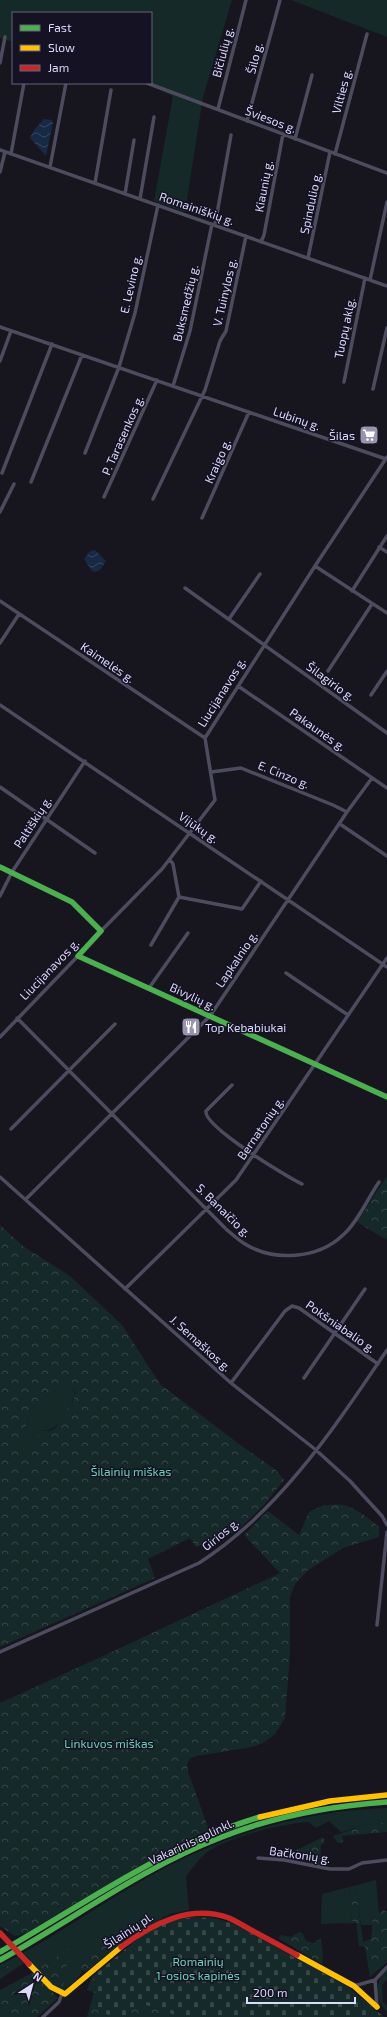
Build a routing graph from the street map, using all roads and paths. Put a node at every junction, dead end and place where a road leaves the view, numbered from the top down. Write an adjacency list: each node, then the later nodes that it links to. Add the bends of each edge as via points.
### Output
1 (246, 0): 11 (street, Bičiulių g.)
2 (280, 0): 13 (street, Šilo g.)
3 (367, 34): 22 (street, Vilties g.)
4 (4, 37): 5 (street)
5 (0, 63)
6 (312, 75): 16 (street)
7 (24, 84): 21 (street)
8 (66, 84): 23 (street)
9 (150, 84): 11 (street, Šviesos g.)
10 (111, 90): 26 (street)
11 (218, 109): 13 (street, Šviesos g.)
12 (154, 116): 28 (street)
13 (247, 121): 14 (street, Šviesos g.)
14 (283, 134): 16 (street, Šviesos g.); 33 (street, Kiaunių g.)
15 (231, 135): 31 (street, Buksmedžių g.)
16 (295, 139): 20 (street, Šviesos g.)
17 (134, 140): 27 (street)
18 (0, 150): 19 (street, Romainiškių g.)
19 (5, 152): 21 (street, Romainiškių g.); 24 (street)
20 (330, 152): 22 (street, Šviesos g.); 34 (street, Spindulio g.)
21 (11, 154): 23 (street, Romainiškių g.)
22 (335, 154): 25 (street, Šviesos g.)
23 (50, 167): 26 (street, Romainiškių g.)
24 (0, 172)
25 (387, 173)
26 (95, 183): 27 (street, Romainiškių g.)
27 (125, 194): 28 (street, Romainiškių g.)
28 (140, 199): 30 (street, Romainiškių g.)
29 (387, 202): 36 (street)
30 (158, 205): 31 (street, Romainiškių g.); 44 (street, E. Levino g., via 135,313)
31 (214, 224): 32 (street, Romainiškių g.); 47 (street, Buksmedžių g., via 190,331)
32 (246, 236): 33 (street, Romainiškių g.); 49 (street, V. Tuinylos g., via 226,331 220,341)
33 (261, 242): 34 (street, Romainiškių g.)
34 (308, 258): 35 (street, Romainiškių g.)
35 (365, 278): 36 (street, Romainiškių g.); 46 (street, Tuopų aklg.)
36 (370, 280): 37 (street, Romainiškių g.)
37 (387, 286)
38 (0, 327): 40 (street, Lubinų g.)
39 (387, 328): 48 (street)
40 (11, 331): 41 (street, Lubinų g.); 43 (street)
41 (52, 344): 42 (street, Lubinų g.); 53 (street)
42 (82, 354): 44 (street, Lubinų g.); 54 (street)
43 (0, 361)
44 (119, 367): 45 (street, Lubinų g.); 51 (street)
45 (157, 380): 47 (street, Lubinų g.); 56 (street, P. Tarasenkos g.)
46 (344, 382)
47 (173, 386): 49 (street, Lubinų g.)
48 (373, 389)
49 (202, 396): 50 (street, Lubinų g.); 57 (street)
50 (249, 412): 52 (street, Lubinų g.); 59 (street, Kraigo g.)
51 (85, 453)
52 (386, 458): 63 (street, Liucijanavos g.)
53 (2, 473)
54 (31, 482)
55 (14, 484): 58 (street)
56 (104, 497)
57 (153, 499)
58 (0, 512)
59 (202, 518)
60 (387, 536): 61 (street)
61 (379, 547): 62 (street); 66 (street)
62 (387, 552)
63 (315, 566): 66 (street); 73 (street, Liucijanavos g.)
64 (260, 574): 71 (street)
65 (185, 588): 71 (street, Šilagirio g.)
66 (352, 590): 68 (street)
67 (0, 601): 70 (street, Kaimelės g.)
68 (372, 604): 69 (street); 74 (street)
69 (387, 613)
70 (19, 614): 72 (street); 80 (street, Kaimelės g.)
71 (229, 619): 73 (street, Šilagirio g.)
72 (0, 643)
73 (264, 645): 76 (street, Liucijanavos g.); 79 (street, Šilagirio g.)
74 (328, 671)
75 (387, 671): 77 (street)
76 (238, 686): 80 (street, Liucijanavos g.); 83 (street, Pakaunės g.)
77 (371, 695)
78 (0, 705): 81 (street, Vijūkų g.)
79 (387, 733)
80 (205, 738): 82 (street, Liucijanavos g.)
81 (85, 761): 87 (street, Paltiškių g.); 89 (street, Vijūkų g.)
82 (211, 772): 86 (street, E. Cinzo g., via 241,768); 89 (street, Liucijanavos g., via 215,800)
83 (372, 778): 85 (street, Pakaunės g.); 86 (street, Lapkalnio g.)
84 (0, 787): 87 (street)
85 (387, 788)
86 (347, 812): 88 (street, Lapkalnio g.)
87 (47, 819): 90 (street); 94 (street, Paltiškių g.)
88 (340, 824): 91 (street); 98 (street, Lapkalnio g.)
89 (190, 833): 92 (street, Liucijanavos g.); 95 (street, Vijūkų g.)
90 (96, 853)
91 (387, 856)
92 (170, 860): 97 (street); 99 (street, Liucijanavos g.)
93 (0, 867): 94 (main road)
94 (12, 872): 96 (street, Paltiškių g.); 99 (main road, via 72,902)
95 (261, 882): 97 (street, via 242,909); 98 (street, Vijūkų g.)
96 (0, 896)
97 (179, 897): 101 (street)
98 (289, 900): 104 (street, Vijūkų g.); 109 (street, Lapkalnio g.)
99 (102, 931): 102 (main road, Liucijanavos g.)
100 (188, 932): 107 (street)
101 (151, 945)
102 (78, 956): 107 (main road, Bivylių g.); 110 (street, Liucijanavos g.)
103 (387, 958): 104 (street, Bernatonių g.)
104 (383, 964): 105 (street, Vijūkų g.); 108 (street, Bernatonių g.)
105 (387, 967)
106 (286, 973): 108 (street)
107 (149, 988): 109 (main road, Bivylių g.)
108 (348, 1015): 113 (street, Bernatonių g.)
109 (210, 1016): 113 (main road, Bivylių g.); 117 (street, Lapkalnio g.)
110 (17, 1018): 112 (street, Liucijanavos g.); 114 (street, S. Banaičio g.)
111 (115, 1024): 114 (street)
112 (0, 1037)
113 (315, 1064): 116 (main road, Bivylių g.); 119 (street, Bernatonių g.)
114 (70, 1070): 117 (street, S. Banaičio g.); 118 (street)
115 (232, 1085): 119 (street, via 206,1111 206,1115 223,1133)
116 (387, 1097)
117 (112, 1113): 123 (street, Lapkalnio g.); 124 (street, S. Banaičio g.)
118 (11, 1129)
119 (254, 1154): 122 (street); 124 (street, Bernatonių g., via 236,1180)
120 (0, 1177): 123 (street, J. Semaškos g.)
121 (378, 1182): 124 (street, S. Banaičio g., via 344,1235 315,1251 298,1255 288,1256 246,1245)
122 (302, 1184)
123 (26, 1199): 125 (street, J. Semaškos g.)
124 (207, 1209): 125 (street, Bernatonių g.)
125 (125, 1289): 131 (street, J. Semaškos g.)
126 (365, 1289): 127 (street)
127 (333, 1333): 129 (street, Pokšniabalio g.); 130 (street); 131 (street, Pokšniabalio g., via 299,1308 292,1306 285,1310)
128 (387, 1350): 129 (street, Girios g.)
129 (378, 1364): 132 (street, Girios g.)
130 (304, 1378)
131 (231, 1383): 132 (street, J. Semaškos g.)
132 (316, 1450): 133 (street, J. Semaškos g., via 359,1489); 136 (street, Girios g., via 278,1497 199,1563)
133 (387, 1525)
134 (387, 1532): 135 (street)
135 (377, 1625)
136 (0, 1652)
137 (387, 1795): 144 (main road, Vakarinis aplinkl., via 344,1799 295,1808 259,1817 200,1839 162,1858)
138 (387, 1802): 139 (main road, Vakarinis aplinkl.)
139 (371, 1803): 140 (main road); 145 (main road, Vakarinis aplinkl., via 327,1808 284,1817 202,1845 164,1864)
140 (387, 1806)
141 (258, 1858): 142 (street, Bačkonių g., via 330,1869 349,1869 362,1863)
142 (387, 1860)
143 (0, 1933): 149 (main road, bridge, via 54,1990)
144 (0, 1952)
145 (0, 1960)
146 (387, 1967): 147 (street)
147 (375, 1980): 148 (street); 150 (street)
148 (354, 1986): 149 (main road, Šilainių pl., via 229,1918 187,1914 163,1921 137,1935 70,1991); 150 (main road, Šilainių pl.)
149 (62, 1994): 151 (street, via 59,2002)
150 (377, 2007)
151 (44, 2017)

